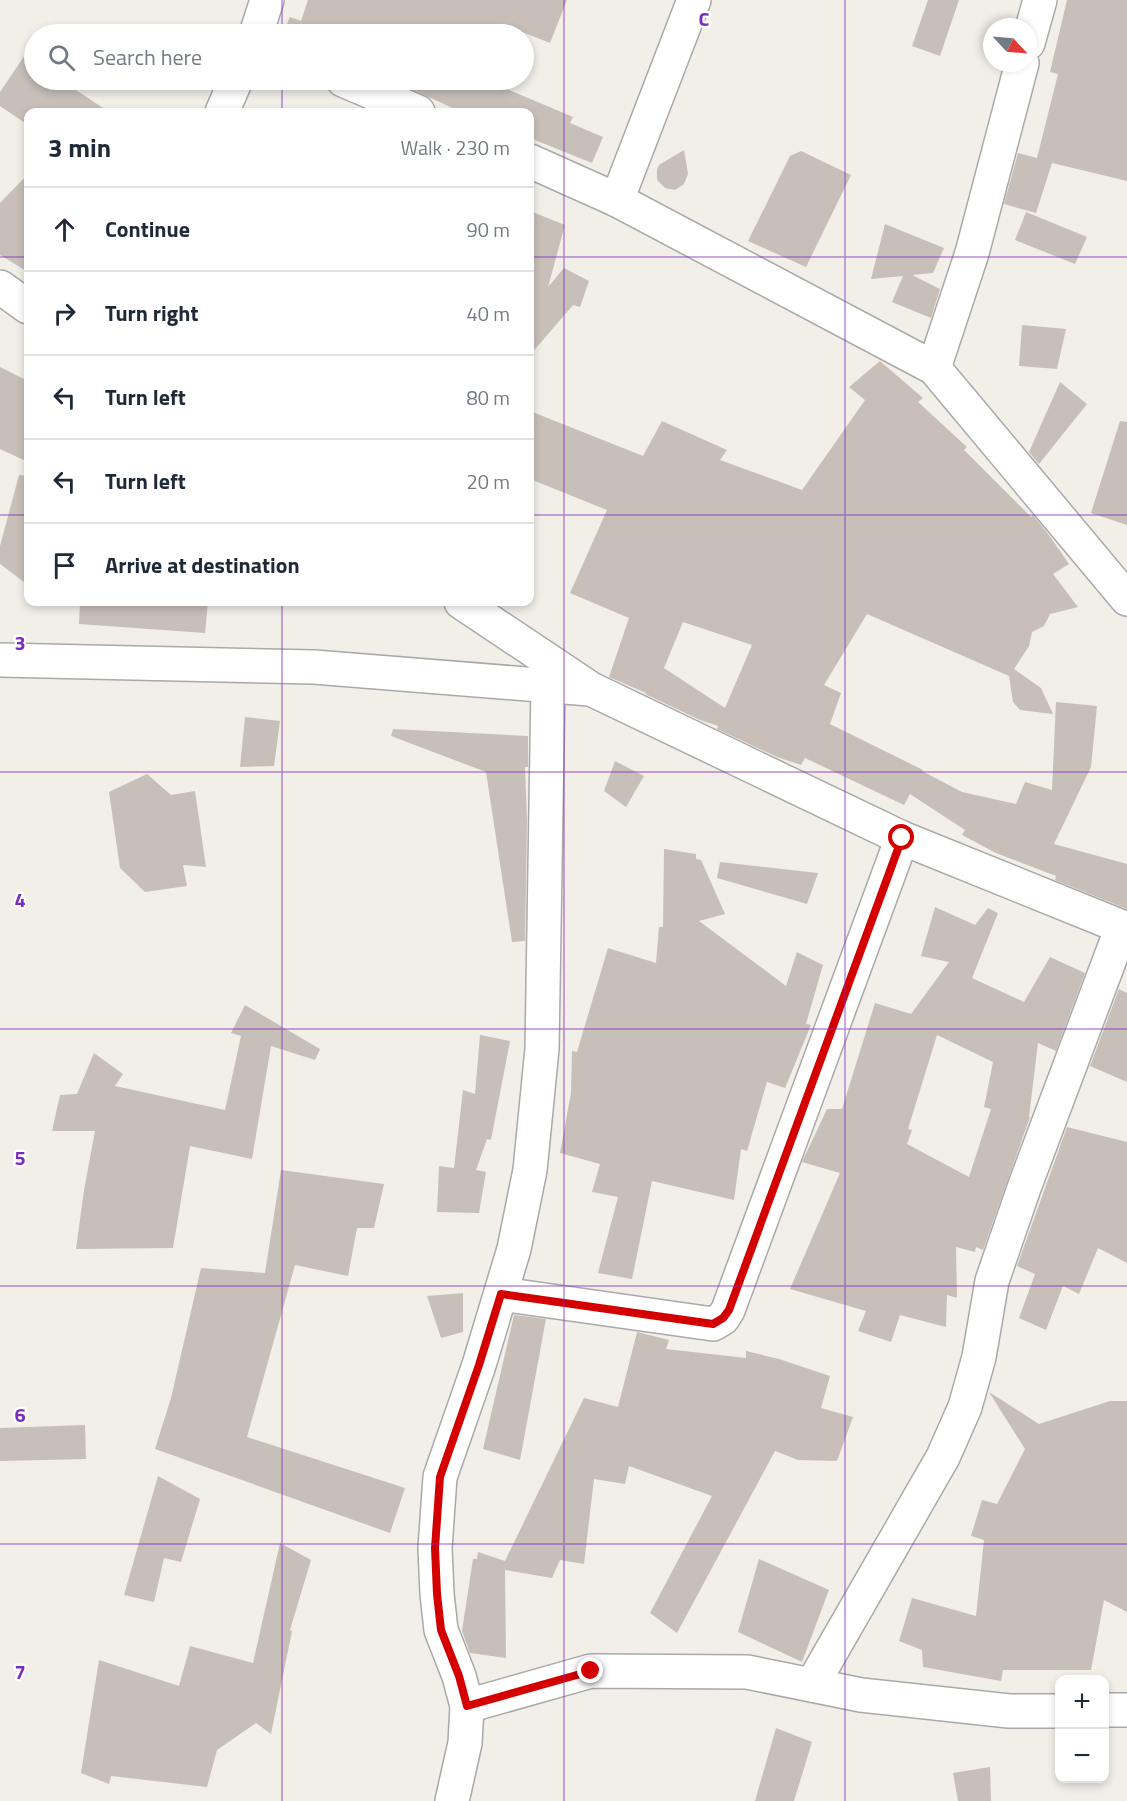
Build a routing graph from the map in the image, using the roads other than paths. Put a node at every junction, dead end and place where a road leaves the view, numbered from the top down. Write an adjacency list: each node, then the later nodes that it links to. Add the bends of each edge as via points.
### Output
1 (267, 0): 5 (street)
2 (694, 0): 12 (street)
3 (1040, 0): 4 (street)
4 (1035, 18)
5 (259, 24)
6 (1020, 72): 15 (street, via 972,253)
7 (232, 90): 9 (street)
8 (366, 90): 10 (street)
9 (224, 108)
10 (409, 108)
11 (534, 163): 12 (street)
12 (617, 200): 15 (street)
13 (0, 287): 14 (street)
14 (24, 304)
15 (934, 368): 16 (street)
16 (1127, 599)
17 (467, 606): 20 (street)
18 (0, 660): 19 (street, via 314,667)
19 (548, 686): 20 (street); 23 (street, via 542,1048 530,1170)
20 (591, 689): 21 (street)
21 (902, 838): 22 (street); 23 (street, via 723,1318 713,1324)
22 (1124, 928): 24 (street, via 992,1281 979,1357 965,1407 944,1456)
23 (501, 1294): 25 (street, via 440,1477 435,1548 441,1630)
24 (812, 1685): 25 (street, via 747,1672 591,1671); 28 (street, via 861,1695 1009,1711)
25 (467, 1706): 29 (street, via 465,1743)
26 (1109, 1710): 27 (street)
27 (1127, 1710)
28 (1055, 1711)
29 (452, 1801)

